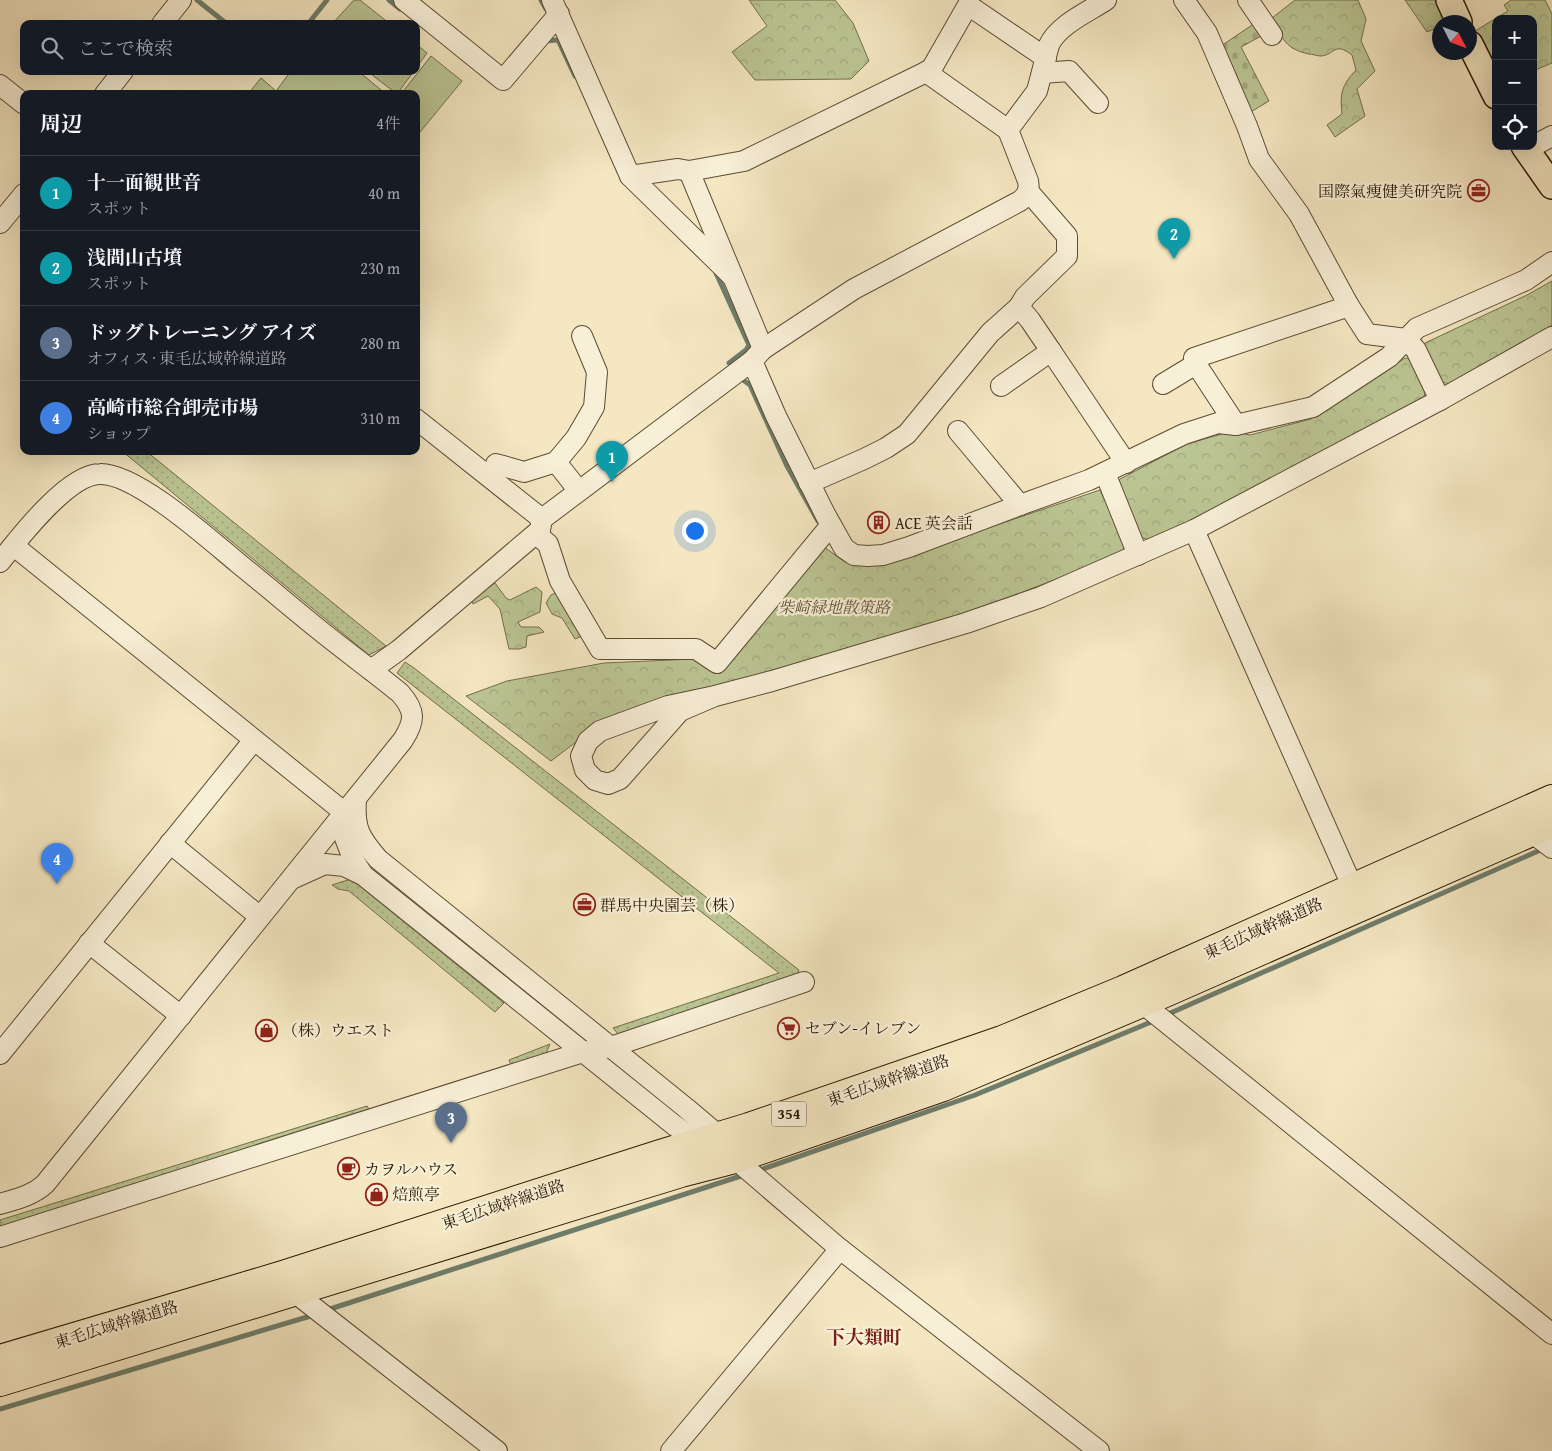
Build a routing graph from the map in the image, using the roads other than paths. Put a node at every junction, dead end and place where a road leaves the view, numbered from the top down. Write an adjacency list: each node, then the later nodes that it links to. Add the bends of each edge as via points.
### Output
1 (181, 0): 9 (street)
2 (404, 0): 7 (street, via 502,80)
3 (1106, 0): 12 (street, via 1052,38)
4 (1184, 0): 32 (street, via 1208,33 1259,160 1300,214)
5 (1248, 0): 10 (street)
6 (1449, 0): 8 (main road)
7 (555, 7): 25 (street)
8 (1456, 15)
9 (165, 20)
10 (1272, 35)
11 (1477, 58): 16 (main road)
12 (1044, 65): 13 (street, via 968,5 932,68); 19 (street, via 1069,72); 20 (street, via 1037,90)
13 (926, 72): 20 (street); 24 (street, via 744,161)
14 (120, 75): 17 (street)
15 (0, 85): 18 (street)
16 (1492, 88)
17 (108, 90)
18 (20, 101)
19 (1098, 103)
20 (1008, 130): 27 (street, via 1028,181)
21 (1552, 136): 22 (street)
22 (1537, 143)
23 (1526, 150): 26 (main road)
24 (689, 171): 25 (street, via 678,169); 31 (street)
25 (630, 176): 31 (street)
26 (1552, 186)
27 (1028, 191): 33 (street, via 1067,236 1066,256); 38 (street, via 1020,201 854,289)
28 (20, 199): 29 (street)
29 (0, 223)
30 (1552, 262): 36 (street, via 1526,280 1417,328)
31 (731, 275): 38 (street)
32 (1348, 306): 36 (street, via 1367,334); 39 (street)
33 (1019, 307): 37 (street); 50 (street, via 990,333 907,434 871,455)
34 (582, 336): 46 (street, via 597,372 594,407 576,438)
35 (1552, 337): 42 (street)
36 (1406, 339): 42 (street, via 1416,350); 44 (street, via 1389,357 1313,407)
37 (1051, 351): 41 (street); 48 (street)
38 (757, 355): 50 (street, via 776,416); 51 (street)
39 (1194, 358)
40 (1163, 384): 44 (street, via 1196,364)
41 (1001, 386)
42 (1440, 400): 55 (street)
43 (420, 423): 54 (street)
44 (1236, 425): 48 (street, via 1218,424 1184,434)
45 (958, 431): 52 (street)
46 (556, 462): 47 (street, via 524,472); 51 (street)
47 (496, 464)
48 (1126, 464): 49 (street)
49 (1105, 473): 52 (street); 57 (street)
50 (809, 483): 53 (street)
51 (579, 491): 54 (street)
52 (1020, 505): 53 (street, via 883,555 854,555 844,548)
53 (831, 525): 54 (street, via 717,663 696,649 600,649 560,581)
54 (539, 527): 59 (street)
55 (1194, 530): 57 (street); 71 (street)
56 (14, 546): 58 (street); 59 (street, via 70,486 86,477 115,475 180,514); 61 (street)
57 (1138, 555): 60 (street, via 1041,598)
58 (0, 562)
59 (371, 670): 63 (street, via 408,702 412,721 403,740)
60 (715, 696): 60 (street, via 680,711 620,779 608,784 595,780 585,770 582,756 588,741 600,731 668,706)
61 (254, 740): 63 (street); 65 (street)
62 (1552, 799): 71 (highway, 東毛広域幹線道路 / 354)
63 (351, 806): 66 (street); 67 (street, via 345,838); 68 (street, via 362,840)
64 (1545, 834): 75 (highway, 東毛広域幹線道路 / 354)
65 (170, 843): 72 (street); 73 (street)
66 (315, 850): 67 (street); 70 (street)
67 (349, 850): 68 (street); 69 (street)
68 (378, 858): 77 (street)
69 (363, 875): 70 (street, via 344,866 325,864); 78 (street)
70 (291, 879): 72 (street)
71 (1353, 888): 80 (highway, 東毛広域幹線道路 / 354, via 1002,1040)
72 (260, 917): 76 (street)
73 (89, 943): 76 (street); 79 (street)
74 (804, 982): 77 (street)
75 (1142, 1003): 81 (highway, 東毛広域幹線道路 / 354, via 943,1087); 86 (street)
76 (181, 1016): 82 (street, via 45,1184 29,1195)
77 (611, 1047): 78 (street); 80 (street)
78 (583, 1052): 80 (street, via 674,1125); 83 (street)
79 (0, 1054)
80 (709, 1139): 81 (street); 87 (highway, 東毛広域幹線道路 / 354, via 283,1275)
81 (735, 1159): 84 (street); 85 (highway, 東毛広域幹線道路 / 354)
82 (0, 1204)
83 (0, 1237)
84 (840, 1249): 90 (street); 91 (street)
85 (294, 1292): 88 (highway, 東毛広域幹線道路 / 354); 89 (street)
86 (1552, 1334)
87 (0, 1359)
88 (0, 1382)
89 (497, 1451)
90 (671, 1451)
91 (1100, 1451)

